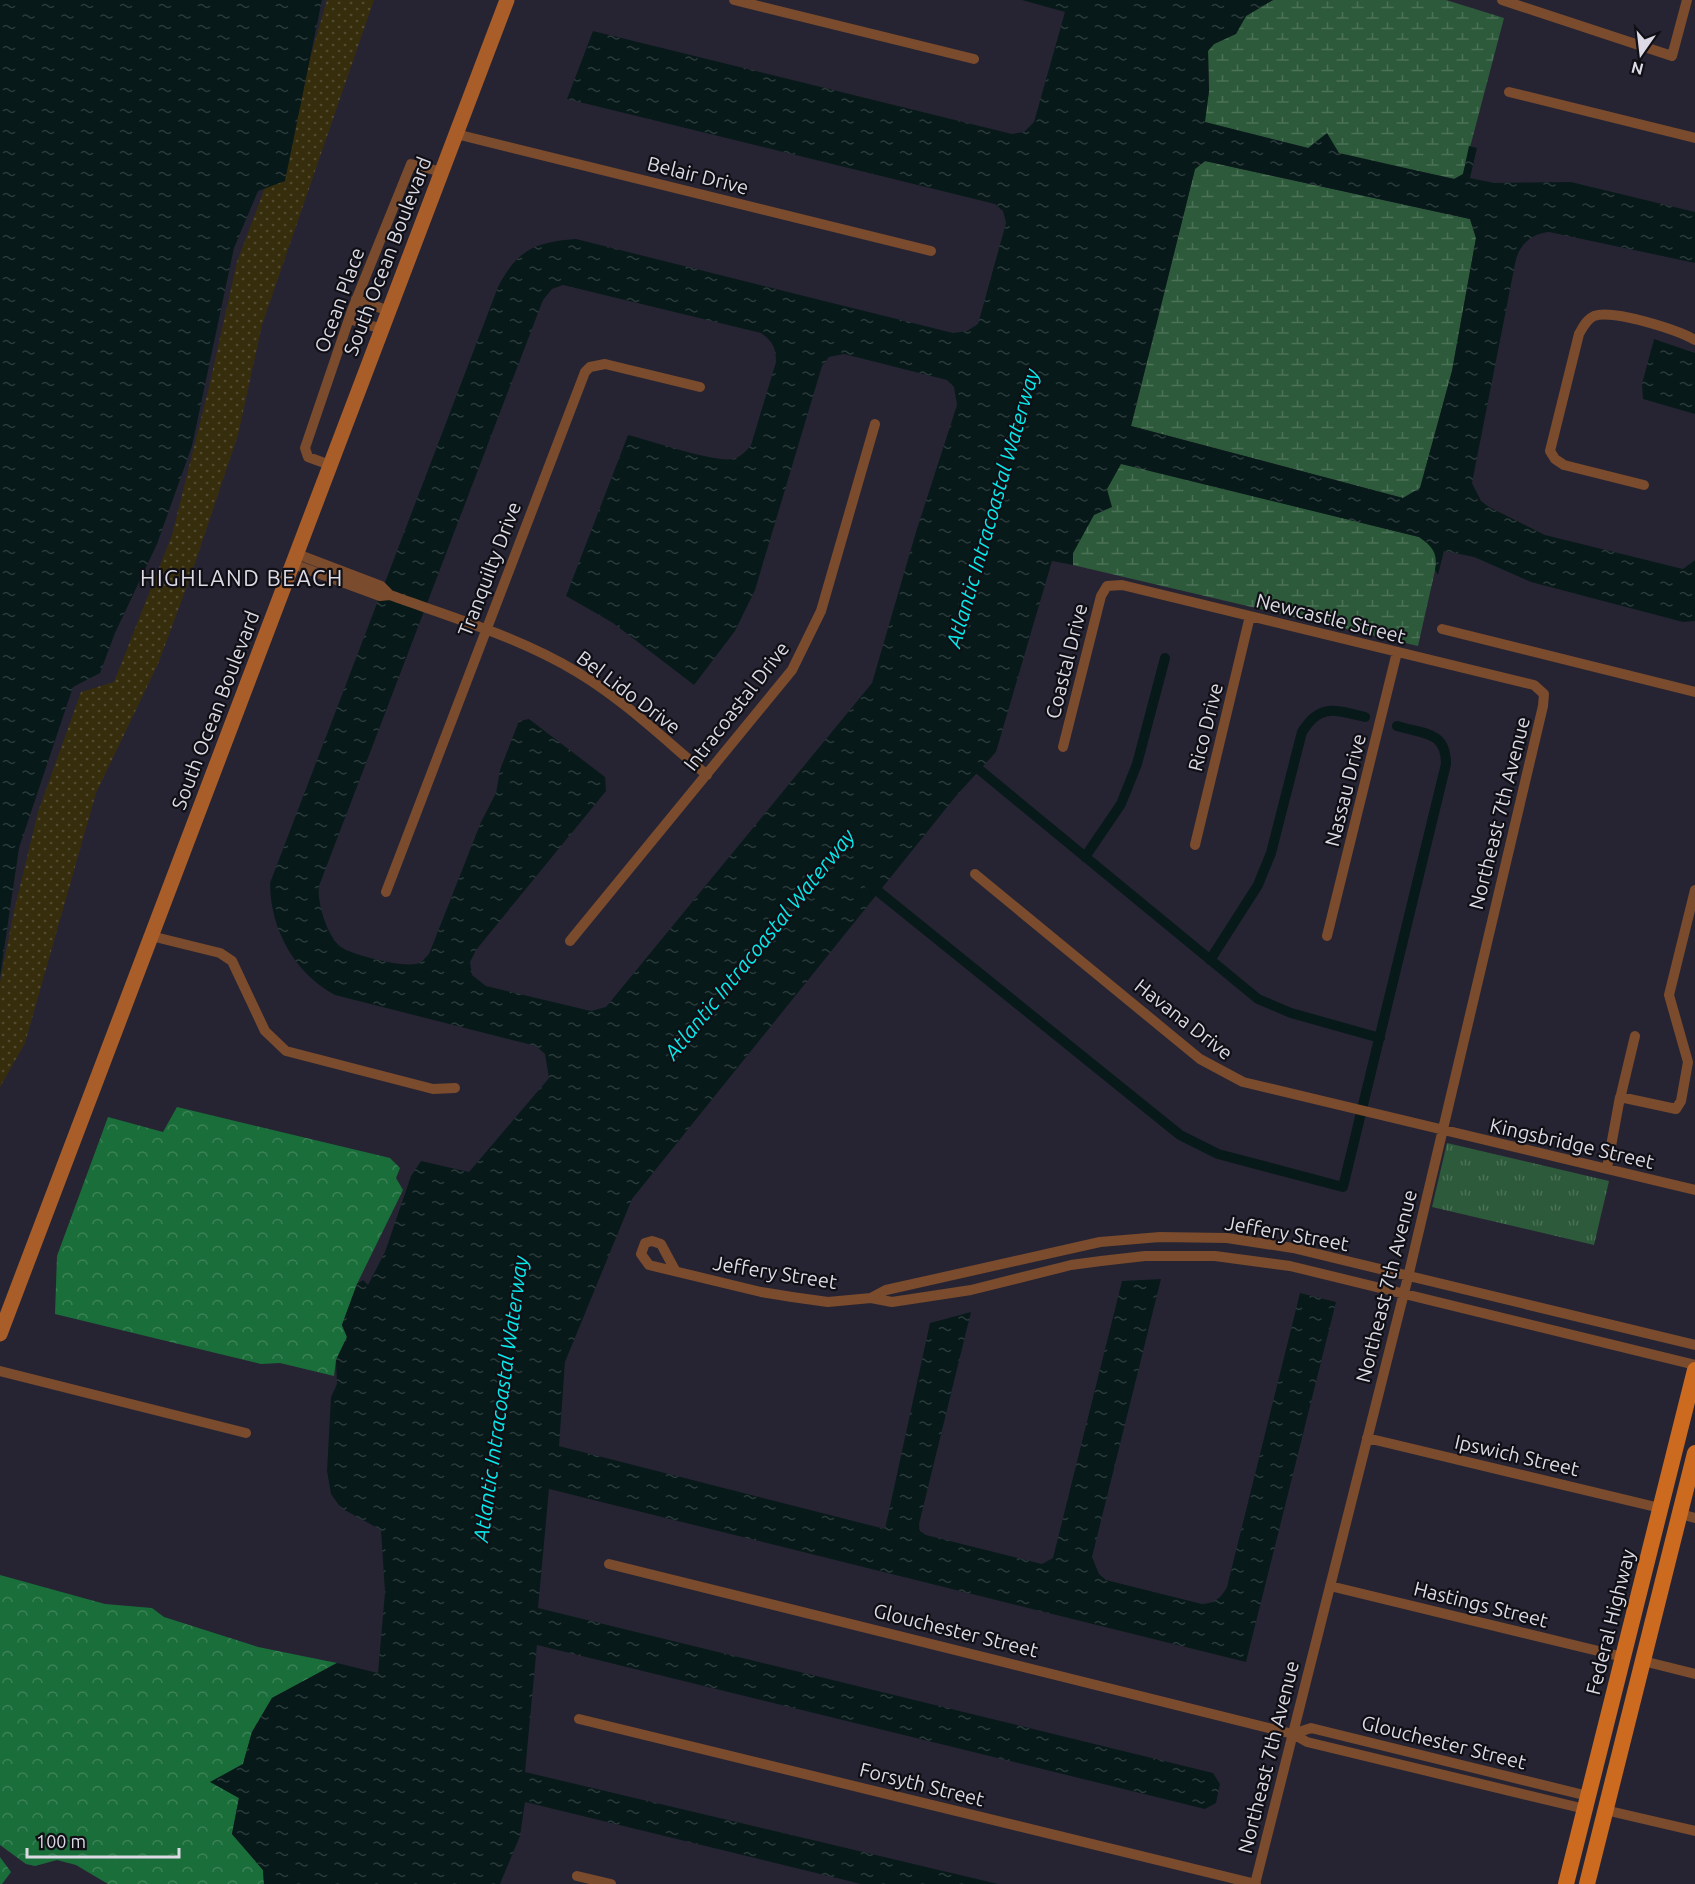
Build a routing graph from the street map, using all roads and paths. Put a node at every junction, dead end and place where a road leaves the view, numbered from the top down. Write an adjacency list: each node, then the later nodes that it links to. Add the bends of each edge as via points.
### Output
1 (507, 0): 7 (main road, South Ocean Boulevard)
2 (734, 0): 5 (street)
3 (1502, 0): 4 (street, via 1672,56)
4 (1687, 0)
5 (974, 59)
6 (1509, 92): 8 (street)
7 (456, 134): 9 (main road, South Ocean Boulevard); 10 (street, Belair Drive)
8 (1695, 138)
9 (442, 172): 11 (street, Ocean Place, via 411,164); 12 (main road, South Ocean Boulevard)
10 (931, 251)
11 (356, 299): 12 (street); 13 (street, Ocean Place)
12 (389, 311): 14 (main road, South Ocean Boulevard)
13 (349, 319): 14 (street); 18 (street, Ocean Place, via 304,448 308,457)
14 (382, 329): 18 (main road, South Ocean Boulevard)
15 (1695, 340): 19 (street, via 1670,329 1610,315 1594,316 1579,334 1550,451 1564,465)
16 (700, 387): 23 (street, Tranquilty Drive, via 605,364 585,372)
17 (876, 424): 29 (street, Intracoastal Drive, via 821,611 806,645 781,685)
18 (330, 465): 20 (main road, South Ocean Boulevard)
19 (1644, 485)
20 (295, 559): 23 (street, Bel Lido Drive); 34 (main road, South Ocean Boulevard)
21 (1107, 585): 22 (street, Newcastle Street, via 1122,585); 28 (street, Coastal Drive)
22 (1250, 616): 25 (street, Newcastle Street); 30 (street, Rico Drive)
23 (486, 629): 29 (street, Bel Lido Drive, via 579,673); 33 (street, Tranquilty Drive)
24 (1442, 629): 26 (street)
25 (1397, 652): 27 (street, Newcastle Street, via 1534,686); 35 (street, Nassau Drive)
26 (1695, 692)
27 (1544, 694): 40 (street, Northeast 7th Avenue)
28 (1063, 747)
29 (707, 775): 36 (street, Intracoastal Drive)
30 (1195, 845)
31 (975, 874): 40 (street, Havana Drive, via 1208,1065 1243,1082)
32 (1695, 890): 39 (street, via 1669,995 1688,1062 1681,1101 1676,1109)
33 (386, 892)
34 (151, 936): 38 (street, via 220,953 232,961 265,1031 286,1051 433,1089); 50 (main road, South Ocean Boulevard)
35 (1327, 936)
36 (570, 940)
37 (1635, 1036): 39 (street)
38 (455, 1088)
39 (1620, 1097): 41 (street)
40 (1441, 1131): 42 (street, Kingsbridge Street); 46 (street, Northeast 7th Avenue)
41 (1607, 1168)
42 (1695, 1190)
43 (1241, 1240): 44 (street); 46 (street, Jeffery Street, via 1293,1248); 48 (street, Jeffery Street, via 1160,1237 1100,1242 886,1290)
44 (1239, 1258): 47 (street, Jeffery Street, via 1290,1266); 48 (street, Jeffery Street, via 1123,1258 934,1296 892,1302)
45 (675, 1270): 48 (street, Jeffery Street, via 792,1297 828,1302)
46 (1408, 1276): 47 (street, Northeast 7th Avenue); 49 (street, Jeffery Street)
47 (1403, 1294): 52 (street, Jeffery Street); 57 (street, Northeast 7th Avenue)
48 (870, 1298)
49 (1623, 1328): 51 (street, Jeffery Street); 52 (street)
50 (0, 1334)
51 (1695, 1345)
52 (1619, 1346): 53 (street, Jeffery Street)
53 (1695, 1365)
54 (1695, 1370): 59 (main road, Federal Highway)
55 (0, 1371): 56 (street)
56 (246, 1433)
57 (1367, 1438): 59 (street, Ipswich Street); 62 (street, Northeast 7th Avenue)
58 (1695, 1453): 60 (main road, Federal Highway)
59 (1660, 1508): 63 (main road, Federal Highway)
60 (1687, 1516): 64 (main road, Federal Highway)
61 (609, 1564): 67 (street, Glouchester Street)
62 (1330, 1586): 63 (street, Hastings Street); 67 (street, Northeast 7th Avenue)
63 (1623, 1657): 68 (main road, Federal Highway)
64 (1643, 1661): 65 (street); 72 (main road, Federal Highway)
65 (1695, 1674)
66 (579, 1719): 77 (street, Forsyth Street)
67 (1293, 1734): 69 (street, Glouchester Street, via 1311,1728); 70 (street, Glouchester Street, via 1307,1742); 77 (street, Northeast 7th Avenue)
68 (1595, 1769): 71 (main road, Federal Highway); 72 (main road)
69 (1481, 1770): 70 (street); 71 (street, Glouchester Street)
70 (1478, 1783): 71 (street, Glouchester Street)
71 (1586, 1802): 74 (main road, via 1594,1809); 78 (main road, Federal Highway)
72 (1605, 1810): 73 (street); 74 (main road, Federal Highway)
73 (1695, 1832)
74 (1596, 1845): 79 (main road, Federal Highway)
75 (577, 1876): 76 (street)
76 (611, 1884)
77 (1255, 1884)
78 (1566, 1884)
79 (1587, 1884)

